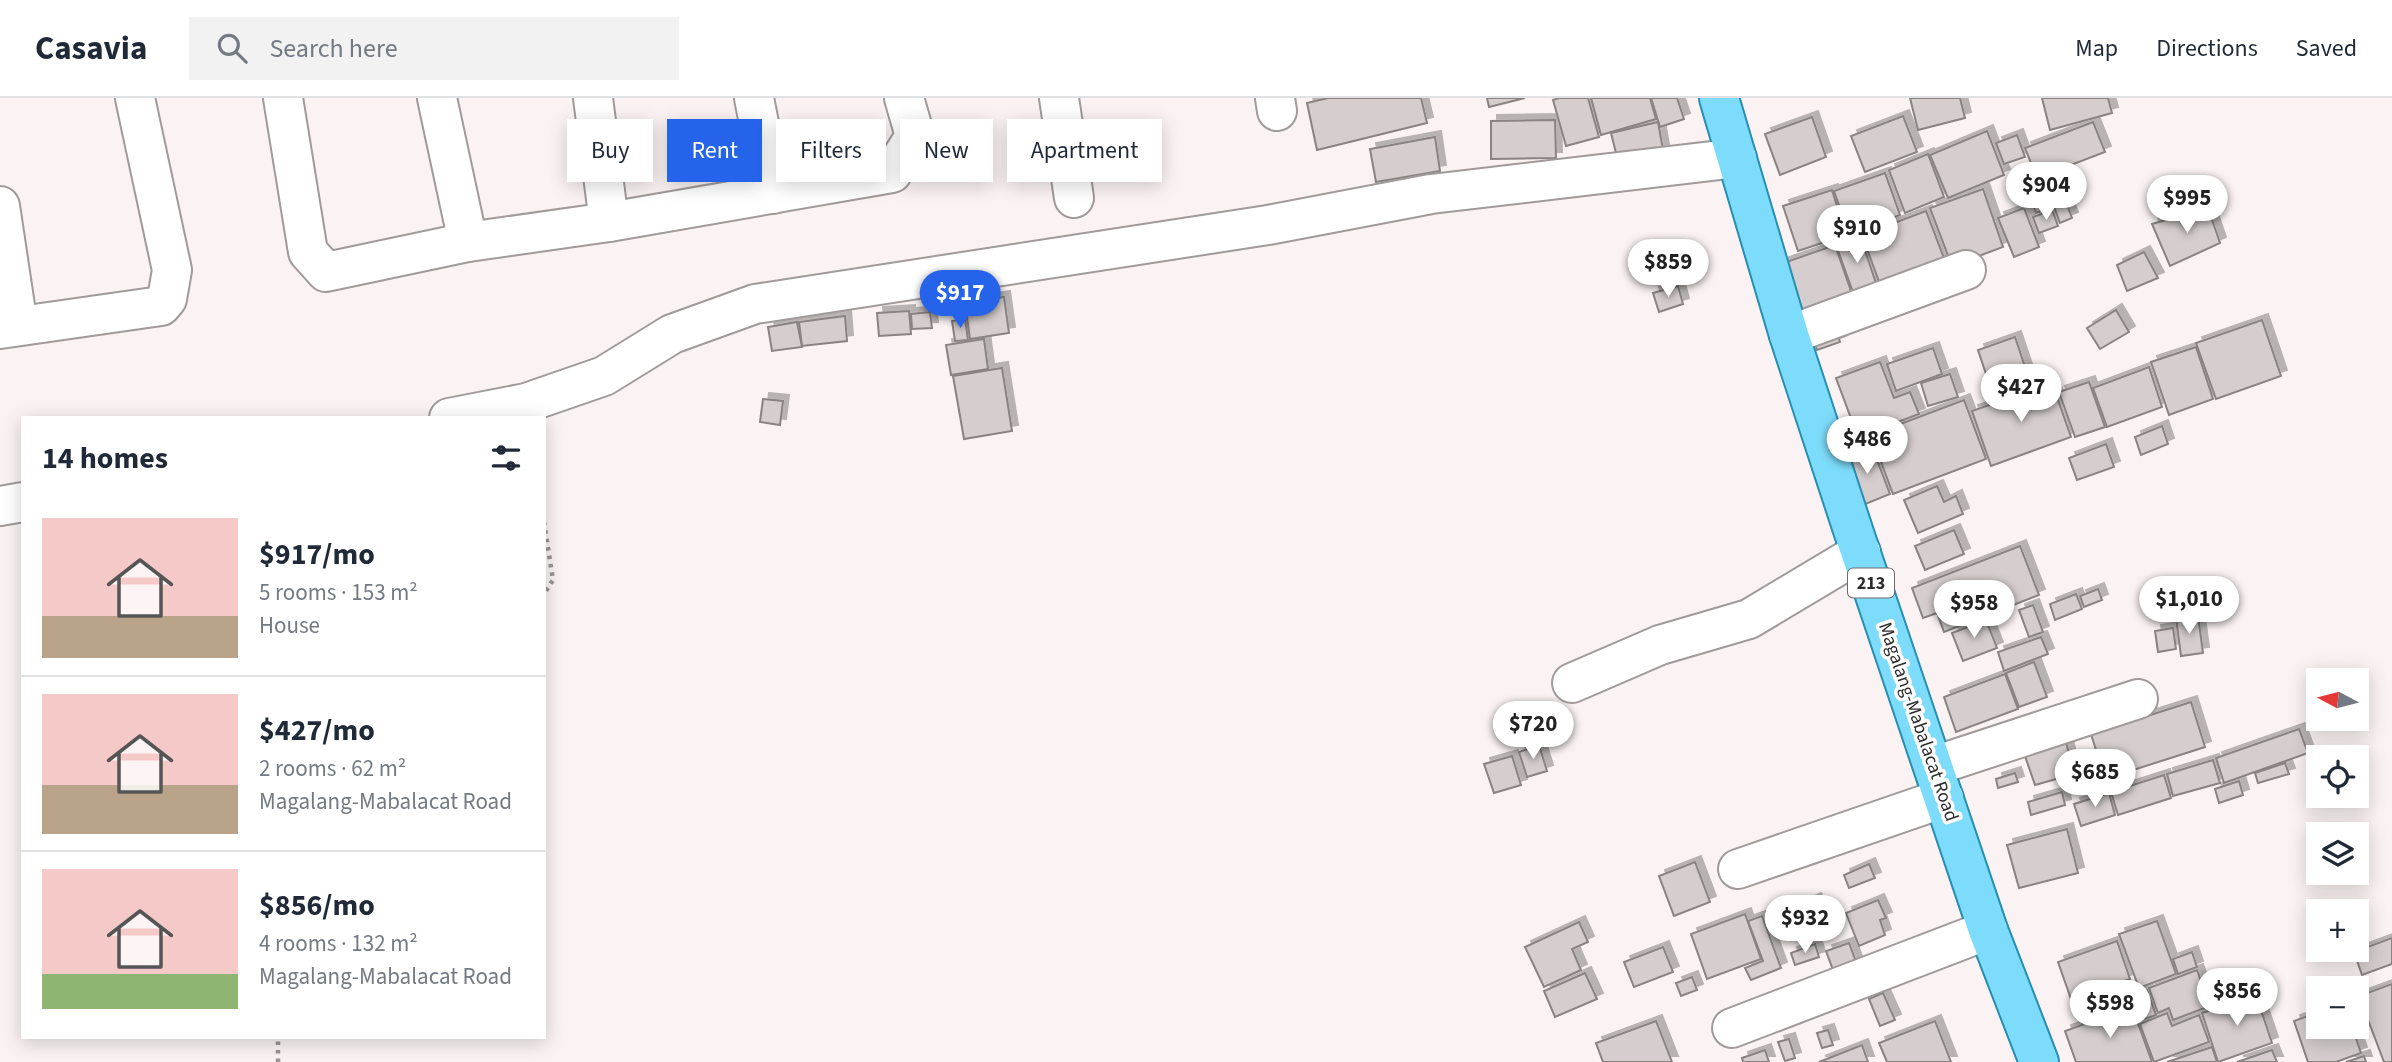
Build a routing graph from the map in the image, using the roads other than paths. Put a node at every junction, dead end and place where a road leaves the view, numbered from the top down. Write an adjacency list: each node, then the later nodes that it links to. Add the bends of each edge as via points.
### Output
1 (135, 98): 16 (street, via 172,270 167,299 161,306)
2 (283, 98): 14 (street, via 309,252 326,272)
3 (438, 98): 14 (street)
4 (593, 98): 13 (street)
5 (754, 98): 10 (street)
6 (904, 98): 10 (street, via 915,136 892,173)
7 (1059, 98): 11 (street)
8 (1719, 98): 9 (main road, Magalang-Mabalacat Road / 213)
9 (1737, 158): 17 (main road, Magalang-Mabalacat Road / 213); 18 (street, via 1431,194 1268,225 755,304 672,334 604,376 526,403)
10 (773, 194): 13 (street)
11 (1074, 198)
12 (0, 206): 16 (street)
13 (609, 222): 14 (street)
14 (468, 242)
15 (1966, 270): 17 (street)
16 (9, 327)
17 (1789, 335): 21 (main road, Magalang-Mabalacat Road / 213)
18 (459, 416)
19 (21, 502): 20 (street)
20 (0, 506)
21 (1861, 552): 22 (street, via 1749,619 1660,645); 24 (main road, Magalang-Mabalacat Road / 213)
22 (1572, 683)
23 (2138, 699): 24 (street)
24 (1939, 782): 25 (street); 26 (main road, Magalang-Mabalacat Road / 213)
25 (1738, 869)
26 (1988, 930): 27 (street); 28 (main road, Magalang-Mabalacat Road / 213)
27 (1732, 1028)
28 (2039, 1062)

